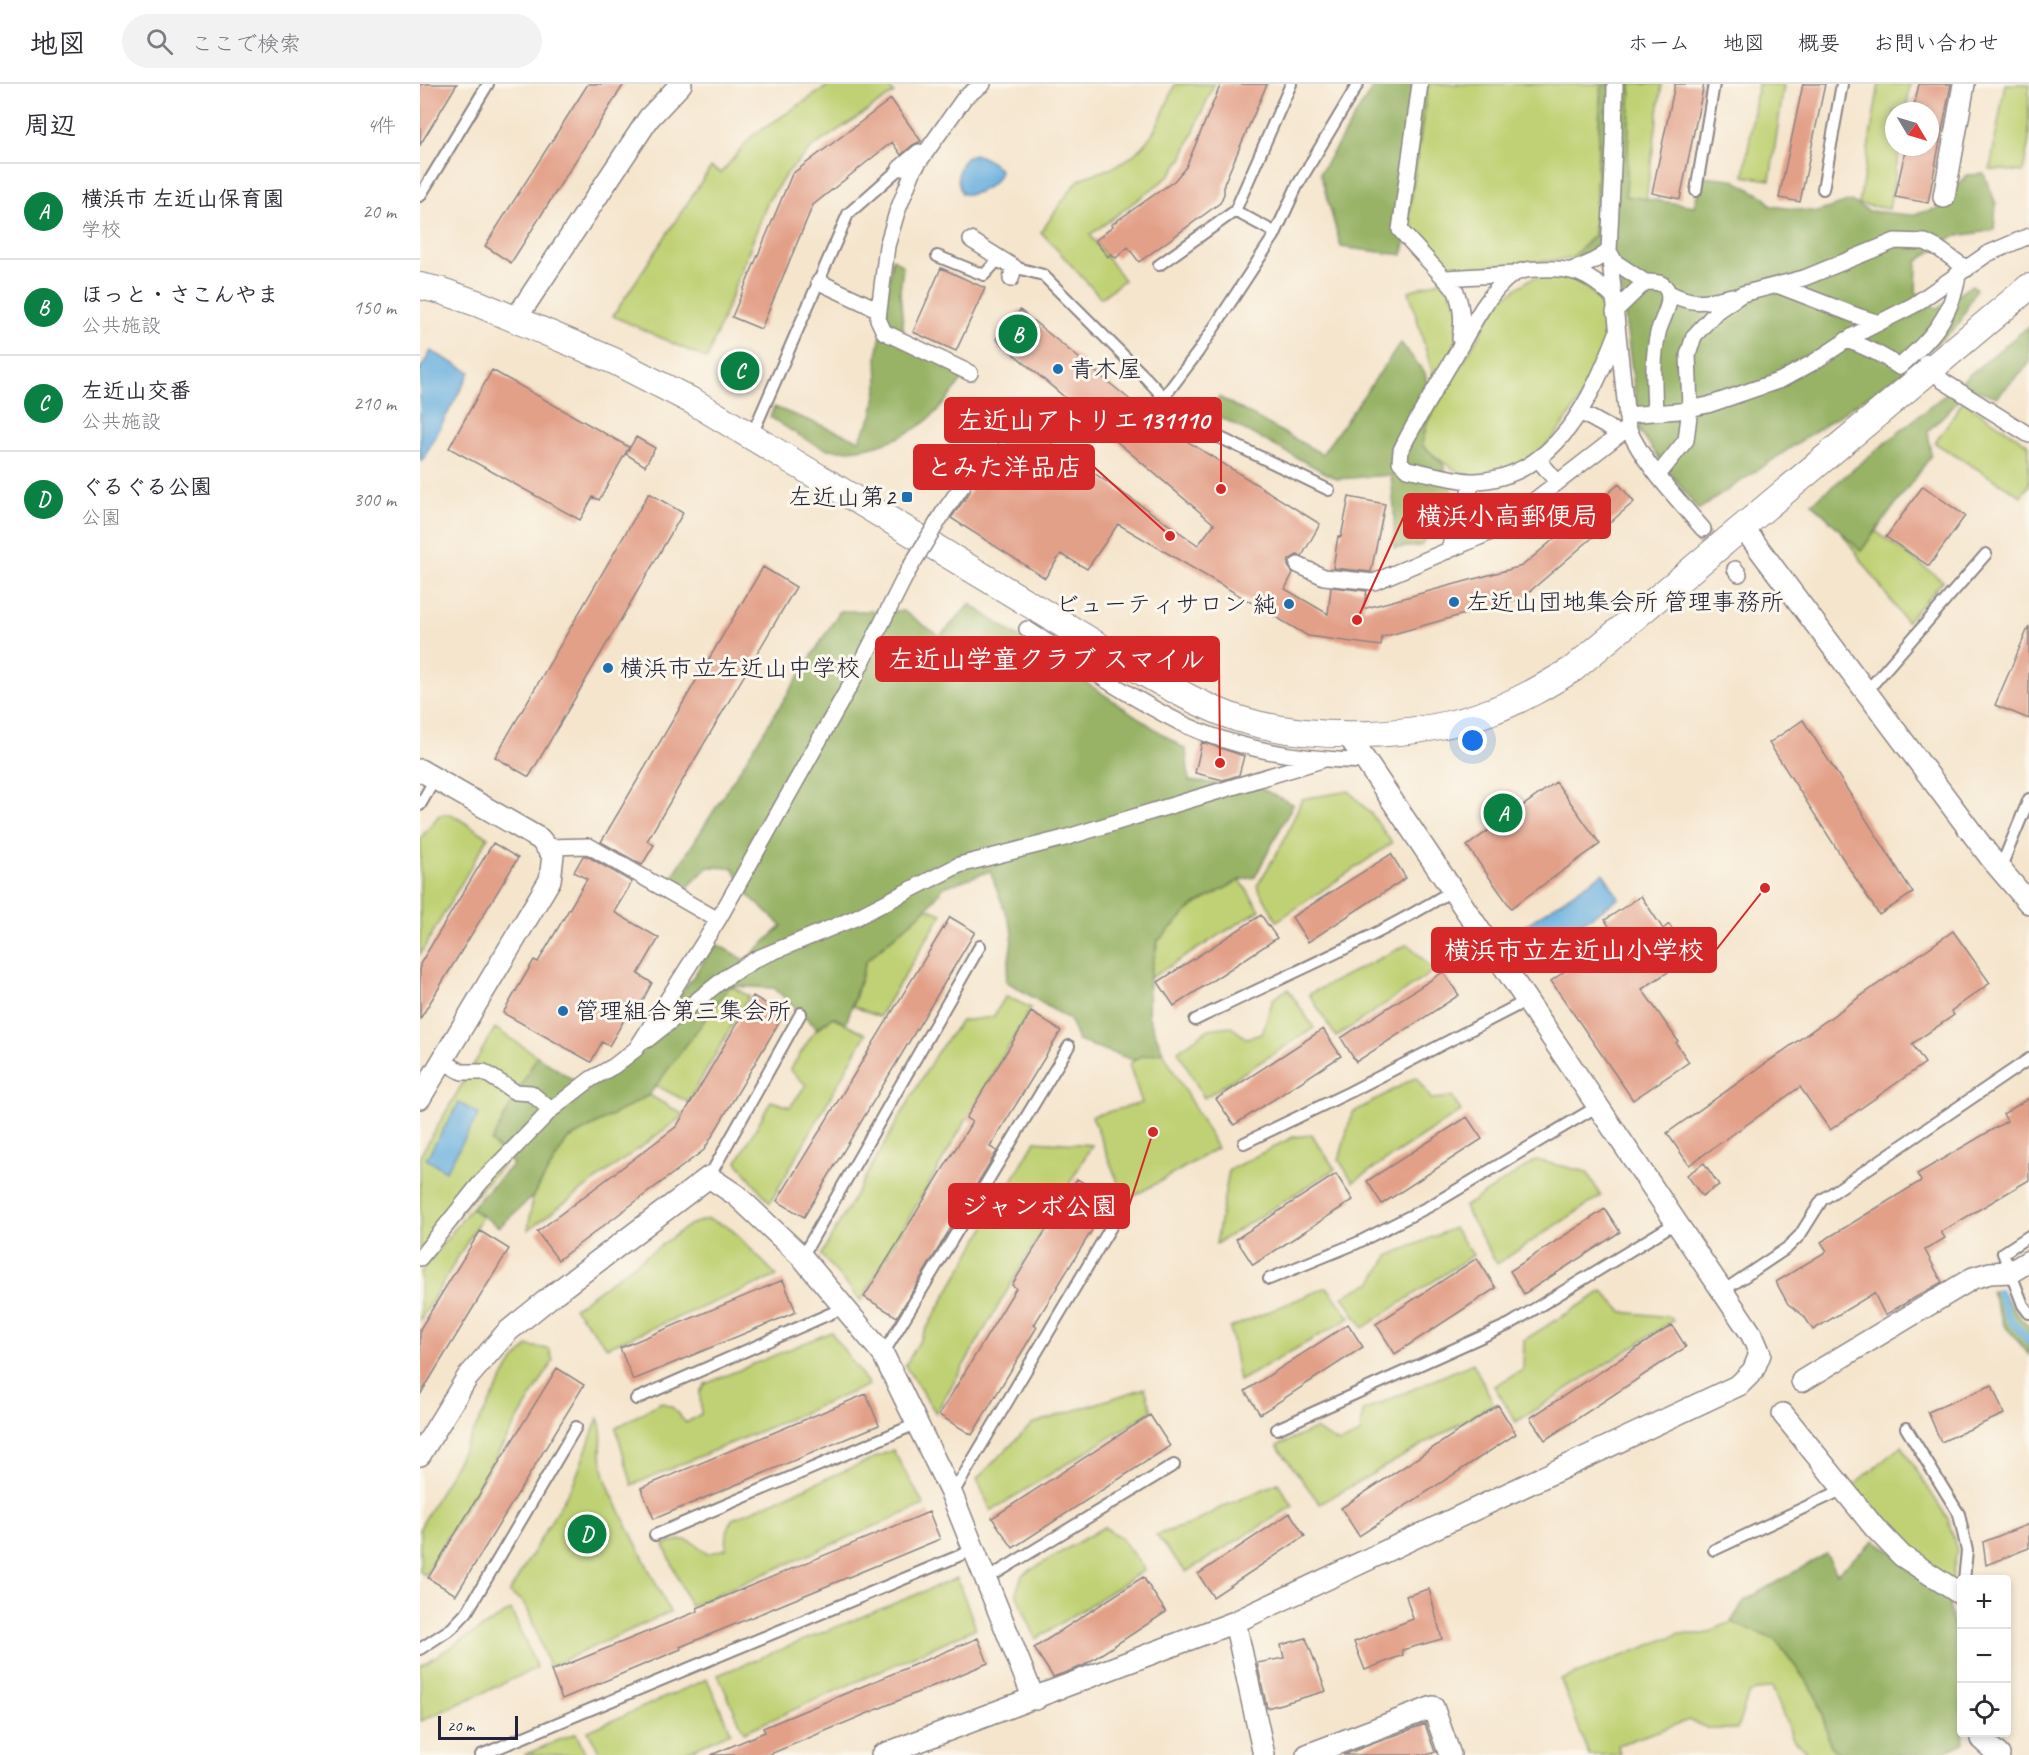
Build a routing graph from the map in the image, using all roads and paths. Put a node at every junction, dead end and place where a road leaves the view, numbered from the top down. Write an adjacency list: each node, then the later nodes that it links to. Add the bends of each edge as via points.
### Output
1 (488, 84): 15 (lane)
2 (983, 84): 11 (street, via 965,97)
3 (1291, 84): 17 (lane)
4 (1358, 84): 18 (lane, via 1297,186)
5 (1420, 84): 28 (street, via 1400,230)
6 (1615, 84): 21 (street)
7 (1714, 84): 14 (lane)
8 (1842, 84): 13 (lane)
9 (1964, 84): 16 (street)
10 (678, 85): 38 (street, via 649,118)
11 (936, 138): 12 (street); 37 (street, via 914,169 897,212 887,246)
12 (900, 168): 29 (lane, via 848,214)
13 (1823, 189)
14 (1696, 191)
15 (420, 196)
16 (1944, 197)
17 (1235, 211): 18 (lane); 23 (lane)
18 (1276, 233): 45 (lane)
19 (2029, 236): 25 (street, via 1987,254)
20 (970, 240): 26 (street)
21 (1609, 251): 24 (street, via 1584,267); 30 (street, via 1615,262); 36 (street)
22 (938, 256): 26 (lane, via 984,275 996,262)
23 (1159, 265)
24 (1571, 270): 27 (street, via 1530,269); 36 (street, via 1600,285)
25 (1963, 272): 31 (street, via 1939,249 1924,242 1895,241); 39 (street); 43 (street, via 1949,310 1925,344)
26 (1013, 273): 45 (lane, via 1043,274)
27 (1514, 274): 28 (street); 42 (street, via 1496,291)
28 (1446, 278): 42 (street, via 1461,304)
29 (819, 282): 37 (street); 51 (lane)
30 (1645, 282): 34 (street, via 1657,282); 36 (street)
31 (1777, 285): 35 (street); 39 (street)
32 (420, 286): 38 (street)
33 (2029, 287): 43 (street)
34 (1669, 293): 35 (street, via 1701,303); 48 (street, via 1655,346)
35 (1742, 294): 46 (street, via 1717,311 1694,336 1688,355)
36 (1614, 304): 40 (street)
37 (879, 310): 44 (street, via 884,332)
38 (515, 320): 51 (street, via 614,361)
39 (1879, 323): 41 (street)
40 (1617, 333): 47 (street, via 1604,369); 49 (street)
41 (1846, 340): 43 (street, via 1869,347 1899,367); 46 (street, via 1781,380)
42 (1459, 348): 54 (street, via 1404,444 1400,462 1407,469)
43 (1925, 359): 50 (street, via 1943,381); 58 (street)
44 (970, 373)
45 (1164, 397): 57 (lane, via 1182,417 1200,428)
46 (1690, 408): 48 (street); 53 (street, via 1686,440)
47 (1581, 412): 49 (street); 52 (street)
48 (1655, 413): 49 (street)
49 (1625, 425): 53 (street); 55 (street)
50 (2029, 435)
51 (751, 436): 65 (street, via 1143,674 1236,718 1320,734)
52 (1538, 459): 54 (street, via 1499,478); 55 (street)
53 (1658, 475): 59 (street)
54 (1473, 481): 60 (street)
55 (1557, 483): 60 (street, via 1496,530)
56 (962, 486): 75 (street, bridge, via 908,571 853,680)
57 (1329, 490)
58 (1742, 526): 64 (street); 65 (street, via 1581,663 1547,685 1492,711 1437,727)
59 (1703, 529)
60 (1448, 551): 62 (street, via 1374,582 1324,577)
61 (1986, 554): 64 (lane)
62 (1298, 565)
63 (1027, 629): 66 (street, via 1179,721 1244,746)
64 (1866, 692): 72 (street)
65 (1348, 735): 67 (street)
66 (1322, 760): 67 (street); 81 (street, via 1061,839 959,865 855,918 758,958 726,978)
67 (1366, 761): 73 (street)
68 (428, 775): 70 (lane); 71 (street, via 540,839)
69 (2029, 799): 72 (lane)
70 (420, 805)
71 (547, 847): 75 (street, via 589,846); 83 (street, via 553,855 550,880)
72 (2000, 869): 74 (street)
73 (1452, 890): 77 (street); 79 (lane, via 1367,938)
74 (2029, 903)
75 (718, 920): 81 (street)
76 (981, 946): 92 (lane)
77 (1528, 1000): 85 (street); 87 (lane)
78 (801, 1013): 88 (lane)
79 (1195, 1020)
80 (1069, 1046): 99 (lane)
81 (636, 1049): 86 (street)
82 (2029, 1059): 96 (lane, via 1822,1200 1787,1248)
83 (442, 1061): 84 (street); 86 (street, via 462,1072 484,1072 515,1092 531,1093)
84 (420, 1098)
85 (1598, 1106): 90 (street); 95 (lane, via 1430,1206 1356,1243)
86 (551, 1110): 93 (street, via 481,1182)
87 (1244, 1143)
88 (710, 1177): 92 (street); 107 (street, via 507,1332 466,1378)
89 (1115, 1220): 110 (lane)
90 (1677, 1222): 96 (street); 106 (lane, via 1510,1324)
91 (2029, 1236): 94 (lane, via 2003,1253)
92 (802, 1257): 97 (street)
93 (420, 1258)
94 (2020, 1266): 98 (lane, via 2023,1305); 100 (street, via 1973,1278)
95 (1269, 1279)
96 (1723, 1291): 117 (street, via 1760,1354 1753,1371 1739,1385)
97 (843, 1308): 99 (street); 101 (lane)
98 (2029, 1313)
99 (883, 1354): 103 (street)
100 (1802, 1381)
101 (636, 1399)
102 (1783, 1414): 109 (street)
103 (916, 1424): 110 (street); 111 (lane)
104 (576, 1427): 118 (lane, via 467,1612 452,1628)
105 (1906, 1428): 114 (lane, via 1959,1514 1967,1551)
106 (1277, 1429)
107 (420, 1455)
108 (1174, 1465): 115 (lane)
109 (1844, 1489): 113 (lane); 116 (street, via 1902,1556)
110 (952, 1495): 112 (street)
111 (655, 1535)
112 (973, 1550): 115 (street); 122 (lane)
113 (1713, 1550)
114 (1965, 1575)
115 (986, 1580): 119 (street)
116 (1957, 1592)
117 (1235, 1623): 119 (street); 124 (street)
118 (420, 1649)
119 (1036, 1699): 121 (street)
120 (1980, 1742): 127 (street)
121 (922, 1747): 123 (street)
122 (481, 1755)
123 (882, 1755)
124 (1264, 1755)
125 (1307, 1755): 126 (street, via 1433,1707)
126 (1450, 1755)
127 (1999, 1755)

